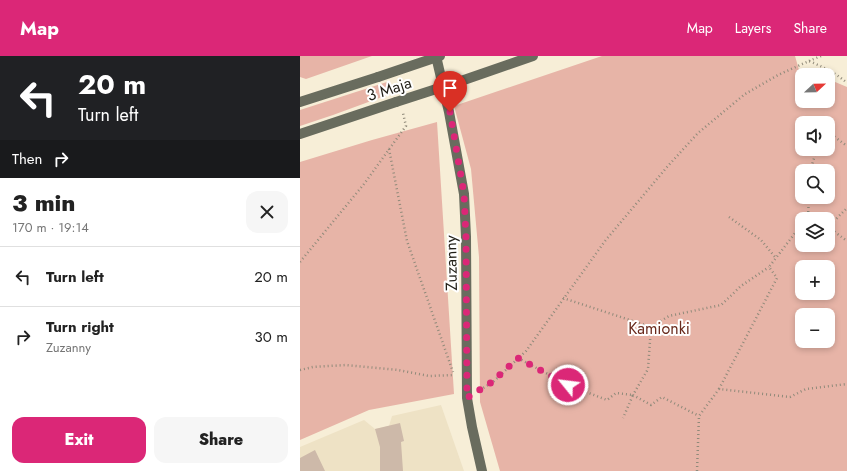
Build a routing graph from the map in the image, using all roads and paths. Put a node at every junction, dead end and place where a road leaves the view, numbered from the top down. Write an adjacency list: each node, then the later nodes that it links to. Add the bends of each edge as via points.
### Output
1 (436, 56): 29 (street, Zuzanny, via 450,112 464,194)
2 (440, 56): 7 (street, 3 Maja, bridge)
3 (533, 56): 9 (street, 3 Maja, bridge)
4 (820, 56): 5 (path)
5 (809, 62): 6 (path, via 823,67); 22 (path, via 778,75 745,94 698,133 605,241)
6 (847, 83)
7 (300, 102)
8 (402, 111): 12 (path, via 406,126)
9 (300, 134)
10 (835, 137): 11 (path)
11 (847, 146)
12 (389, 149): 20 (path, via 364,184); 25 (path, via 407,241 454,375 429,376 346,365)
13 (847, 208): 15 (path)
14 (730, 217): 19 (path, via 761,240)
15 (835, 220)
16 (835, 232): 18 (path)
17 (795, 233): 19 (path)
18 (847, 241)
19 (775, 257): 21 (path)
20 (300, 262)
21 (768, 266): 23 (path, via 721,305 669,316); 27 (path, via 777,278)
22 (563, 298): 23 (path); 24 (path, via 526,351)
23 (650, 327): 28 (path, via 648,369)
24 (518, 358): 28 (path, via 568,385 608,400 616,393); 29 (path, via 492,382)
25 (300, 370)
26 (847, 384): 27 (path, via 806,389 790,396)
27 (719, 389): 30 (path)
28 (633, 395): 30 (path, via 651,405 662,397); 31 (path)
29 (467, 398): 32 (street, Zuzanny)
30 (699, 416): 33 (path)
31 (623, 418)
32 (482, 471)
33 (697, 471)

